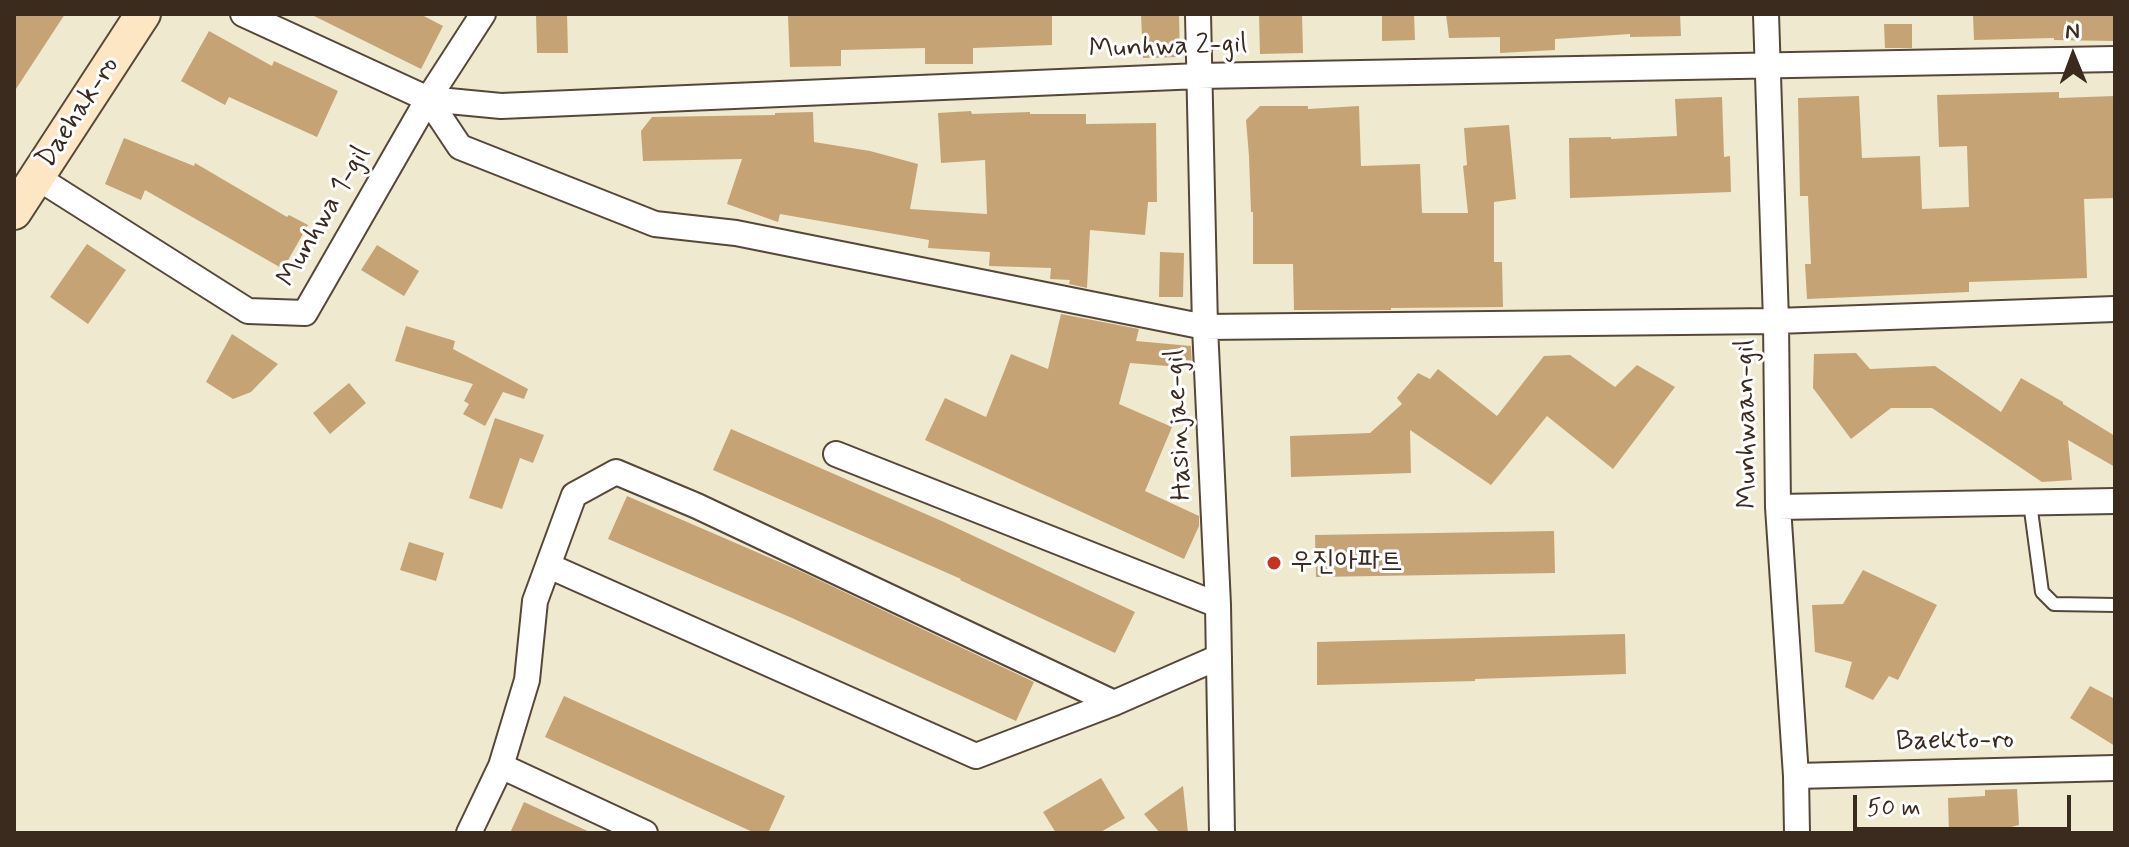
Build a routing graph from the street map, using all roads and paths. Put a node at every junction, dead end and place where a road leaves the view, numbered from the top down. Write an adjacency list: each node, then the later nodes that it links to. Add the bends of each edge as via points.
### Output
1 (143, 14): 10 (street, Daehak-ro)
2 (243, 14): 9 (street, Munhwa 2-gil)
3 (483, 14): 9 (street, Munhwa 1-gil)
4 (1198, 14): 8 (street, Hasinjae-gil)
5 (1766, 14): 7 (street, Munhwaan-gil)
6 (2115, 59): 7 (street, Munhwa 2-gil)
7 (1768, 66): 8 (street, Munhwa 2-gil); 13 (street, Munhwaan-gil)
8 (1199, 76): 9 (street, Munhwa 2-gil, via 501,106); 14 (street, Hasinjae-gil)
9 (428, 99): 10 (street, Munhwa 1-gil, via 305,313 248,311); 14 (street, via 460,147 655,224 736,233)
10 (38, 178): 11 (street, Daehak-ro)
11 (14, 212)
12 (2115, 309): 13 (street)
13 (1776, 321): 14 (street); 18 (street, Munhwaan-gil)
14 (1205, 327): 20 (street, Hasinjae-gil)
15 (836, 454): 20 (street)
16 (2115, 501): 17 (street)
17 (2030, 503): 18 (street); 21 (lane, via 2042,592 2054,604)
18 (1778, 507): 26 (street, Munhwaan-gil)
19 (549, 566): 23 (street, via 976,756); 23 (street, via 574,495 616,472); 24 (street, via 535,601 527,680)
20 (1218, 605): 22 (street, Hasinjae-gil)
21 (2115, 605)
22 (1219, 657): 23 (street); 29 (street, Hasinjae-gil)
23 (1114, 703)
24 (501, 766): 27 (street); 28 (street)
25 (2115, 768): 26 (street, Baekto-ro)
26 (1796, 776): 30 (street, Munhwaan-gil)
27 (469, 833)
28 (645, 833)
29 (1222, 833)
30 (1797, 833)

